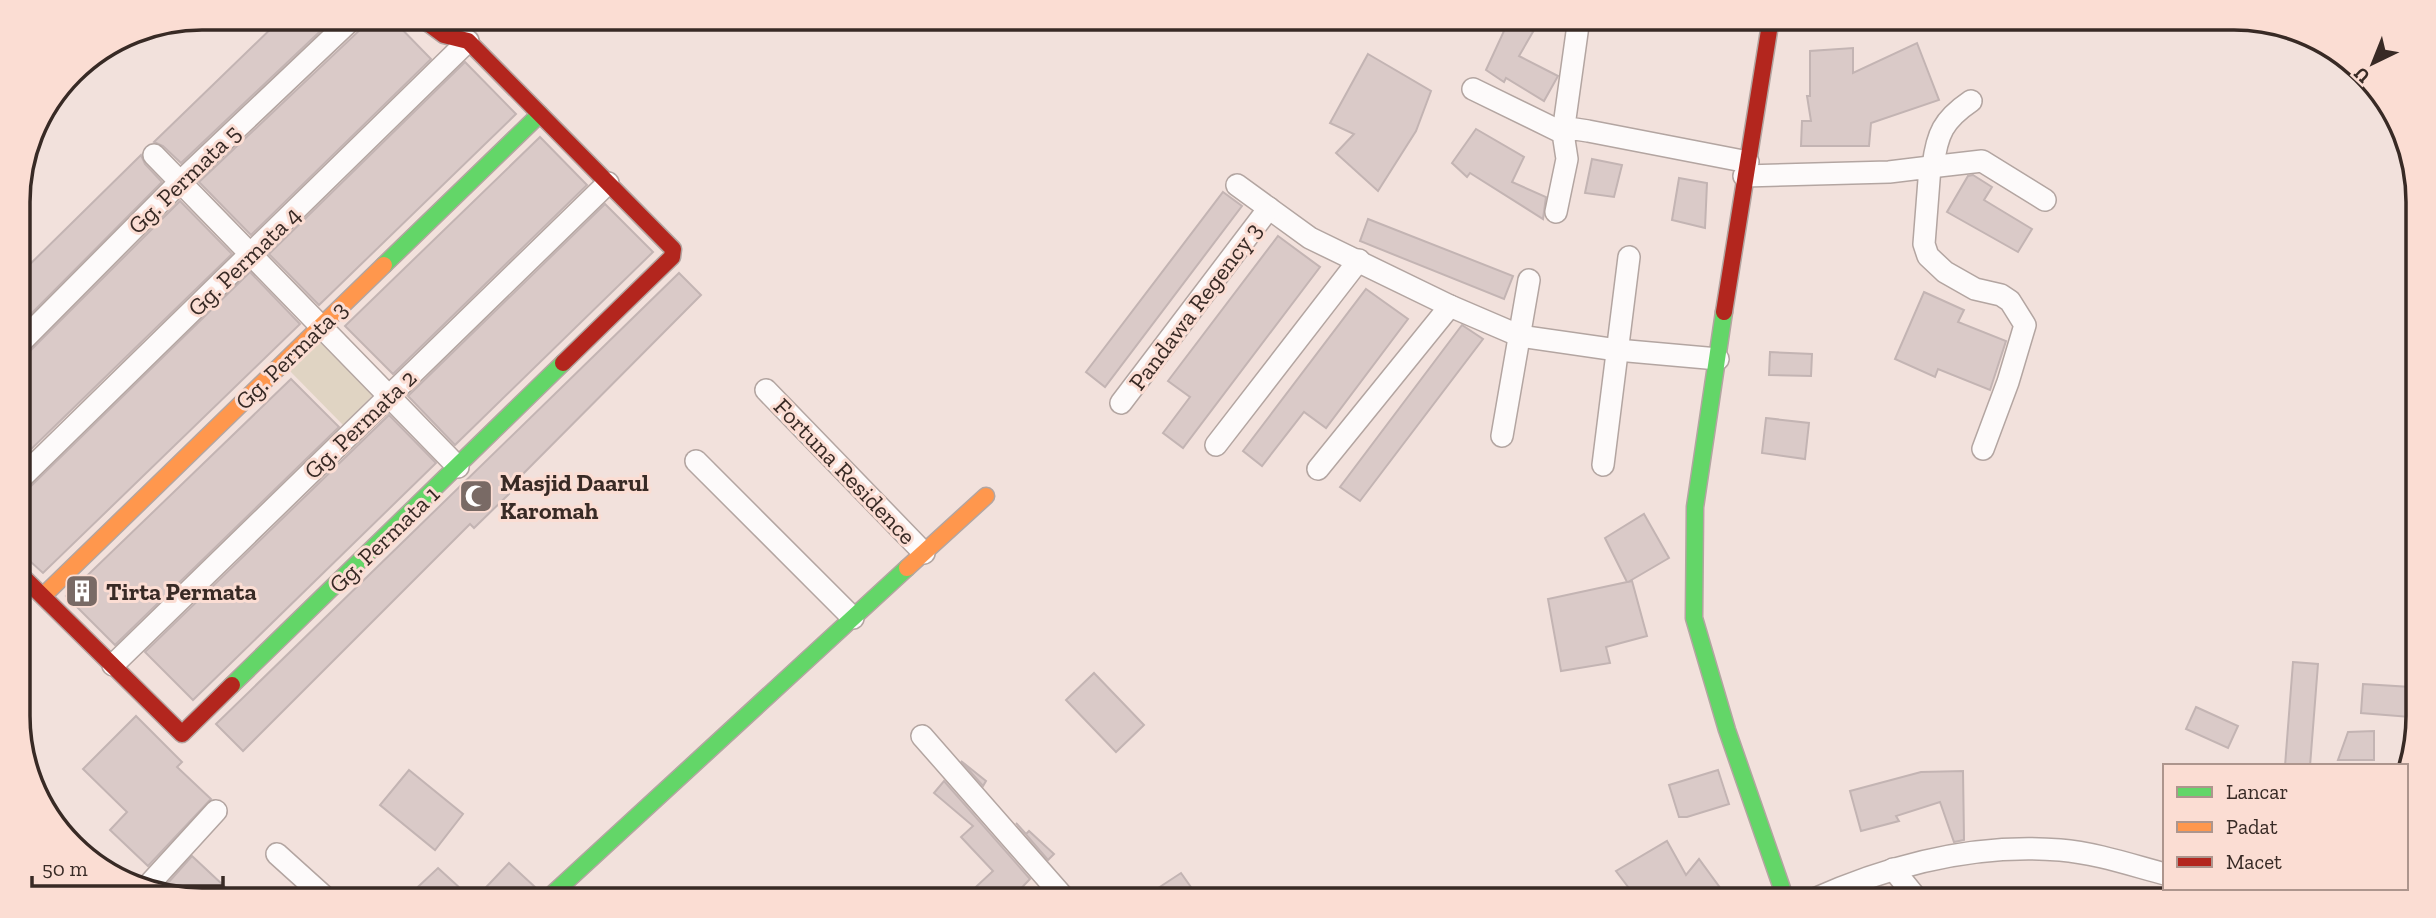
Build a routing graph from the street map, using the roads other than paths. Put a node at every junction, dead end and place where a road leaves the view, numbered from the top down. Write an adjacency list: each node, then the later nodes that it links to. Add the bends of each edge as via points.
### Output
1 (340, 30): 13 (street, Gg. Permata 5)
2 (437, 30): 5 (street)
3 (1577, 30): 9 (street)
4 (1769, 30): 12 (street)
5 (468, 41): 8 (street); 19 (street, Gg. Permata 4)
6 (1473, 89): 9 (street)
7 (1970, 101): 11 (street, via 1946,122)
8 (540, 114): 14 (street); 24 (street, Gg. Permata 3)
9 (1563, 133): 12 (street, via 1588,131); 18 (street, via 1567,159)
10 (154, 155): 13 (street)
11 (1931, 166): 12 (street, via 1889,172); 16 (street, via 1982,161); 34 (street, via 1924,244 1928,256 1975,289 2010,301 2025,325)
12 (1746, 169): 28 (street)
13 (180, 182): 19 (street); 25 (street, Gg. Permata 5)
14 (608, 183): 30 (street, Gg. Permata 2); 37 (street, Gg. Permata 1, via 674,253)
15 (1237, 185): 17 (street, Pandawa Regency 3)
16 (2045, 200)
17 (1269, 208): 21 (street, Pandawa Regency 3, via 1310,238); 31 (street, Pandawa Regency 3)
18 (1556, 212)
19 (250, 254): 24 (street); 38 (street, Gg. Permata 4)
20 (1629, 257): 27 (street)
21 (1359, 260): 23 (street, Pandawa Regency 3); 33 (street)
22 (1529, 279): 26 (street)
23 (1450, 306): 26 (street, Pandawa Regency 3); 39 (street)
24 (321, 327): 30 (street); 43 (street, Gg. Permata 3)
25 (30, 333)
26 (1520, 336): 27 (street, Pandawa Regency 3); 32 (street)
27 (1617, 350): 28 (street, Pandawa Regency 3); 36 (street)
28 (1718, 359): 55 (street, via 1695,508 1694,618)
29 (766, 390): 41 (street, Fortuna Residence)
30 (389, 397): 37 (street); 45 (street, Gg. Permata 2)
31 (1121, 403)
32 (1502, 436)
33 (1216, 445)
34 (1983, 449)
35 (696, 461): 44 (street)
36 (1602, 465)
37 (458, 467): 45 (street, Gg. Permata 1, via 182,734)
38 (30, 469)
39 (1318, 469)
40 (986, 496): 41 (street)
41 (924, 553): 44 (street)
42 (30, 584): 43 (street)
43 (43, 596): 45 (street)
44 (853, 618): 53 (street)
45 (113, 665)
46 (922, 736): 54 (street)
47 (216, 811): 51 (street)
48 (277, 855): 52 (street)
49 (1893, 869): 50 (street, via 1954,853 2019,848 2063,850); 56 (street); 57 (street)
50 (2163, 873)
51 (152, 881)
52 (314, 888)
53 (559, 888)
54 (1048, 888)
55 (1782, 888)
56 (1843, 888)
57 (1908, 888)

